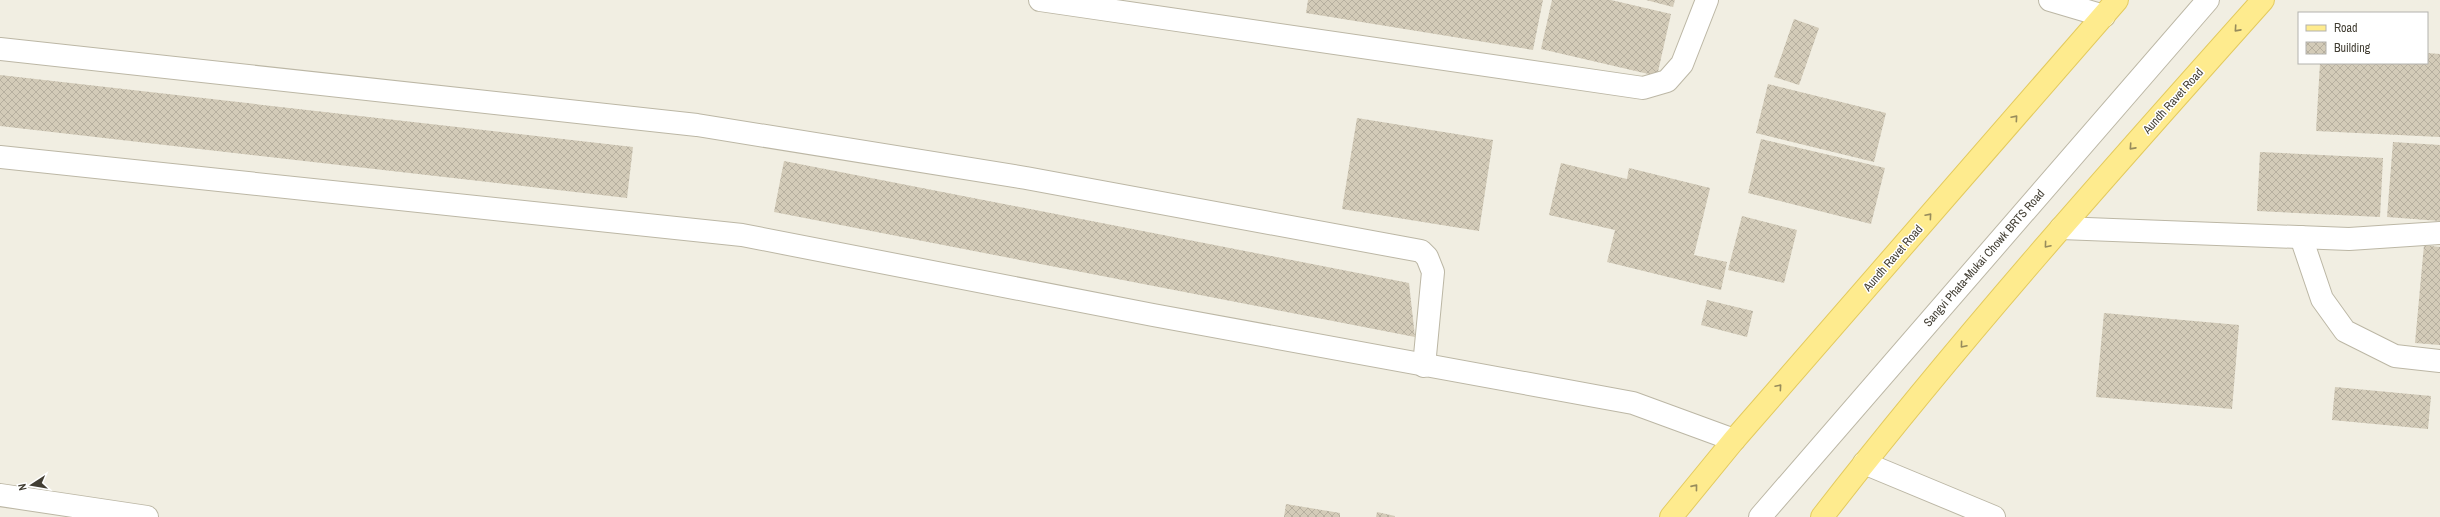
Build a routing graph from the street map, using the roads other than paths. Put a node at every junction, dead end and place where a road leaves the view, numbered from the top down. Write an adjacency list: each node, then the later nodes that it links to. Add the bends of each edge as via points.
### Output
1 (1040, 0): 2 (street, via 1643,88 1667,81 1682,64)
2 (1707, 0)
3 (2050, 0): 6 (street)
4 (2208, 0): 19 (street, Sangvi Phata-Mukai Chowk BRTS Road)
5 (2263, 0): 9 (main road, Aundh Ravet Road, one-way to 9)
6 (2110, 8): 14 (main road, Aundh Ravet Road, one-way to 6)
7 (0, 49): 13 (street, via 697,125 1026,178 1421,251 1427,257 1432,272)
8 (0, 157): 13 (street, via 742,235)
9 (2061, 228): 11 (street); 15 (main road, Aundh Ravet Road, one-way to 15)
10 (2440, 233): 11 (street, via 2349,239)
11 (2301, 237): 12 (street, via 2322,298 2345,331 2395,356)
12 (2440, 361)
13 (1424, 366): 14 (street, via 1633,403)
14 (1734, 440): 18 (main road, Aundh Ravet Road, one-way to 14)
15 (1864, 463): 20 (main road, Aundh Ravet Road); 21 (street)
16 (0, 495): 17 (street)
17 (147, 517)
18 (1671, 517)
19 (1760, 517)
20 (1822, 517)
21 (1994, 517)

